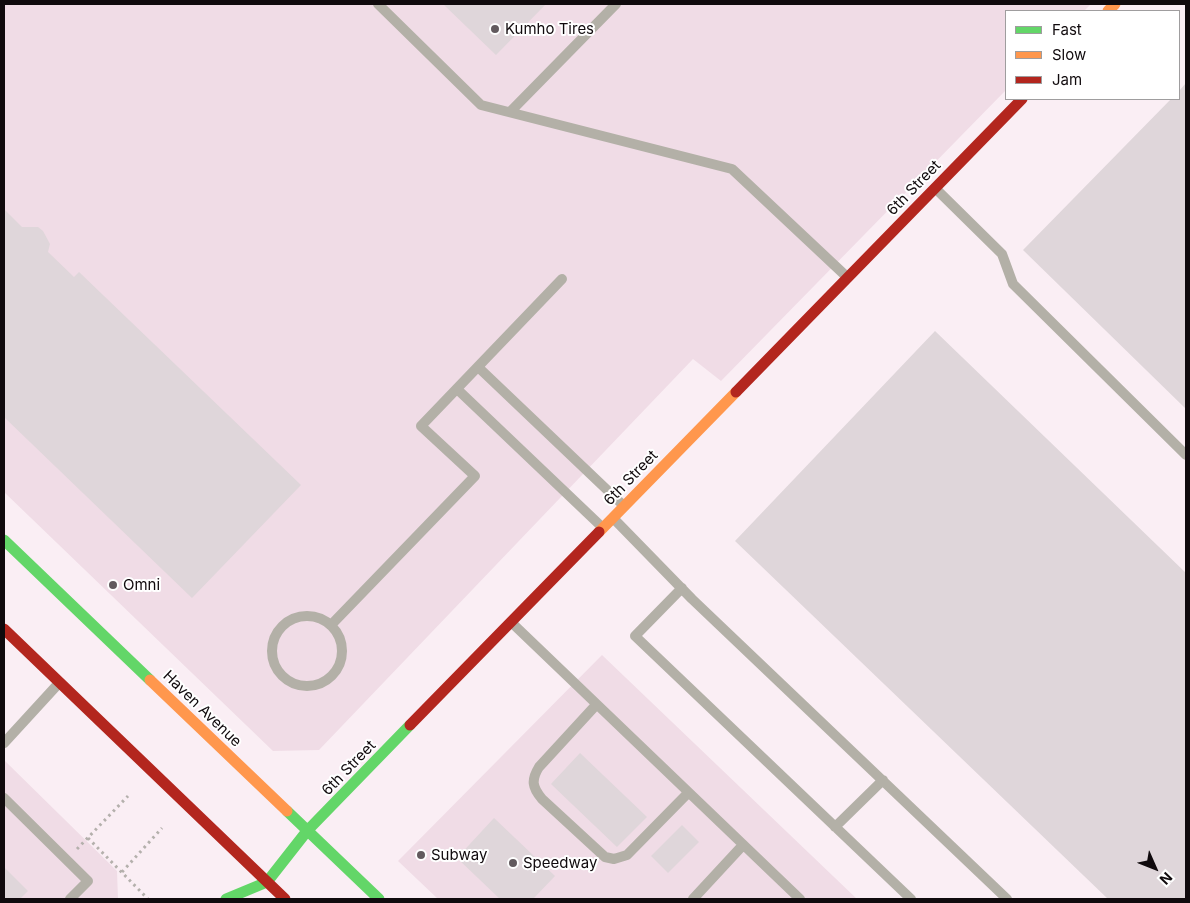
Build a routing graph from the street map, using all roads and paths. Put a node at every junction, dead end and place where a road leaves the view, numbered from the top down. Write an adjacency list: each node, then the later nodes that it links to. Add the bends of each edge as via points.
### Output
1 (378, 4): 4 (lane, via 481,105)
2 (616, 4): 4 (lane)
3 (1021, 100): 5 (main road, 6th Street)
4 (510, 112): 6 (lane, via 732,169)
5 (935, 188): 6 (main road, 6th Street); 10 (lane, via 1002,254 1013,284)
6 (847, 278): 11 (main road, 6th Street)
7 (562, 279): 8 (lane)
8 (478, 367): 9 (lane); 11 (lane)
9 (457, 389): 13 (lane); 17 (lane, via 421,426 475,476)
10 (1186, 455)
11 (624, 506): 12 (main road, 6th Street)
12 (613, 518): 13 (main road, 6th Street); 15 (lane)
13 (603, 529): 16 (main road, 6th Street)
14 (4, 540): 28 (main road, Haven Avenue)
15 (682, 588): 22 (lane); 26 (lane, via 635,636)
16 (511, 623): 20 (lane); 28 (main road, 6th Street)
17 (331, 625): 17 (lane, via 311,616 300,617 281,628 274,638 272,650 279,672 288,680 305,685 322,682 332,675 342,655 338,633)
18 (4, 629): 19 (main road)
19 (59, 684): 21 (lane); 33 (main road)
20 (596, 705): 23 (lane); 23 (lane, via 539,767 533,778 534,788 542,798 605,857 614,860 626,855)
21 (4, 743)
22 (883, 780): 26 (lane); 43 (lane)
23 (688, 793): 30 (lane)
24 (128, 796): 29 (path)
25 (4, 798): 31 (lane)
26 (835, 827): 42 (lane)
27 (162, 828): 32 (path)
28 (307, 831): 33 (main road, 6th Street); 39 (main road, Haven Avenue)
29 (88, 838): 31 (path); 32 (path)
30 (743, 845): 40 (lane); 41 (lane)
31 (67, 860): 34 (lane, via 88,881)
32 (122, 872): 35 (path)
33 (267, 882): 36 (main road, 6th Street); 37 (main road); 38 (main road)
34 (70, 899)
35 (148, 899)
36 (226, 899)
37 (265, 899)
38 (286, 899)
39 (379, 899)
40 (693, 899)
41 (800, 899)
42 (911, 899)
43 (1007, 899)

